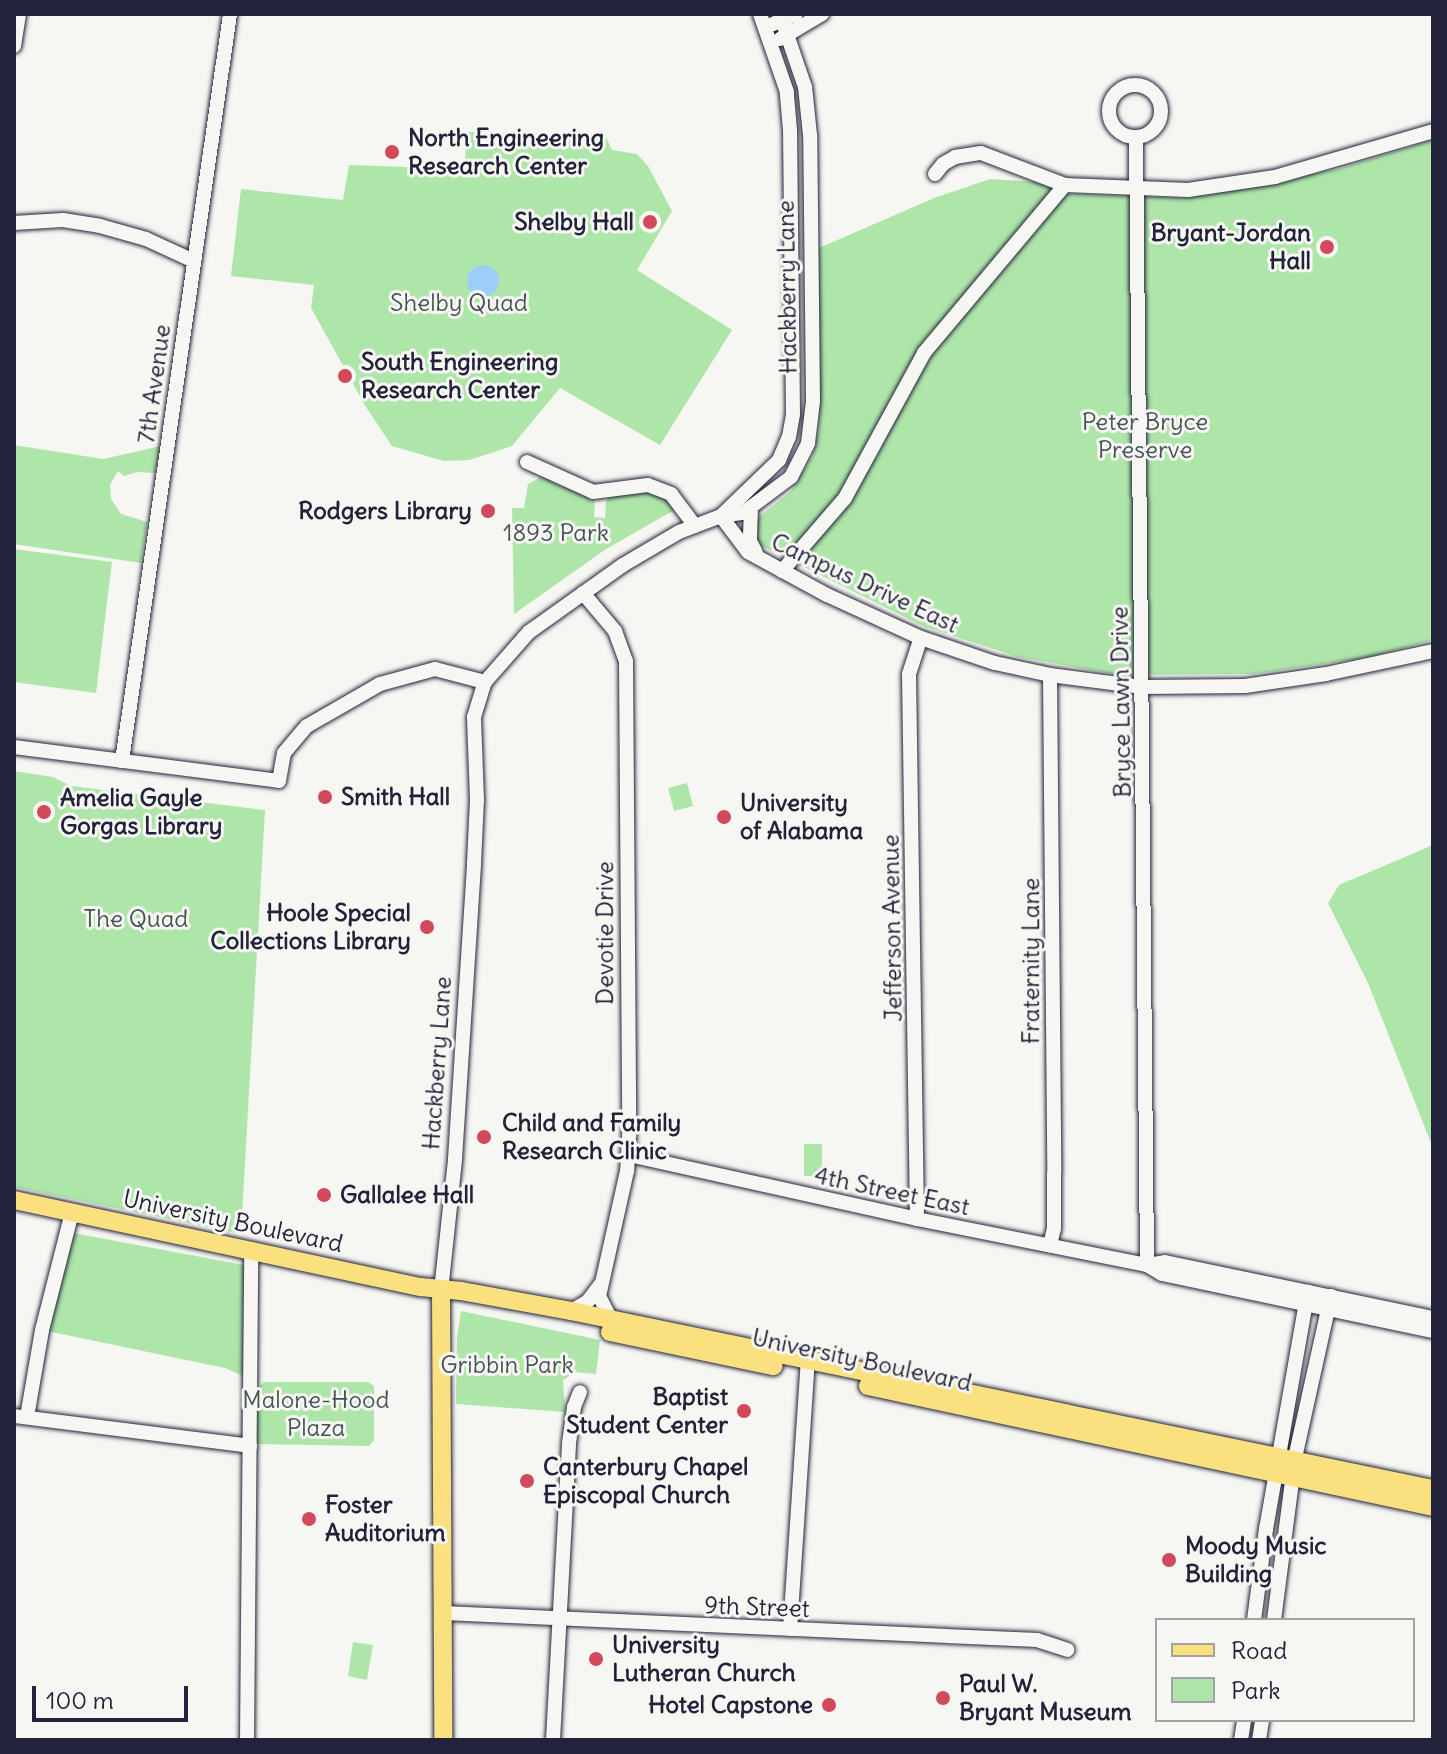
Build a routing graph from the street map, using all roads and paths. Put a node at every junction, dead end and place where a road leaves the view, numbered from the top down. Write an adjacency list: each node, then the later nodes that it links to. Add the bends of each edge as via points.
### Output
1 (19, 14): 8 (street)
2 (230, 14): 15 (street, 7th Avenue)
3 (822, 14): 6 (street)
4 (786, 16): 5 (street); 6 (street, Hackberry Lane)
5 (763, 20): 7 (street, Hackberry Lane)
6 (788, 36): 7 (street); 17 (street, Hackberry Lane, via 805,87 810,135 813,401 802,459 791,477)
7 (772, 42): 18 (street, Hackberry Lane, via 787,92 790,130 793,414 779,460)
8 (14, 46)
9 (1433, 131): 13 (street, via 1260,181)
10 (1136, 138): 13 (street, Bryce Lawn Drive)
11 (935, 174): 12 (street, via 955,157 981,153)
12 (1065, 185): 13 (street); 21 (street, via 924,353 845,498)
13 (1137, 190): 27 (street, Bryce Lawn Drive)
14 (14, 223): 15 (street, via 63,220 100,226)
15 (194, 261): 29 (street, 7th Avenue)
16 (527, 462): 19 (street, via 593,492 648,485 671,494)
17 (751, 507): 18 (street, Hackberry Lane); 20 (street, via 750,541)
18 (721, 516): 19 (street, Hackberry Lane); 20 (street, Campus Drive East, via 748,552)
19 (695, 526): 22 (street, Hackberry Lane, via 665,539)
20 (758, 557): 21 (street, Campus Drive East)
21 (782, 571): 23 (street, Campus Drive East)
22 (583, 593): 26 (street, Hackberry Lane, via 529,632); 30 (street, Devotie Drive, via 615,631 626,661)
23 (921, 638): 25 (street, Campus Drive East); 33 (street, Jefferson Avenue, via 909,674)
24 (1433, 651): 27 (street, Campus Drive East, via 1245,686)
25 (1050, 675): 27 (street, Campus Drive East); 34 (street, Fraternity Lane)
26 (485, 682): 29 (street, via 435,669 380,684 307,726 284,753 279,781); 38 (street, Hackberry Lane, via 474,717 474,871)
27 (1143, 687): 36 (street, Bryce Lawn Drive)
28 (14, 747): 29 (street)
29 (122, 761)
30 (629, 1155): 33 (street, 4th Street East); 37 (street, Devotie Drive)
31 (14, 1200): 32 (main road, University Boulevard)
32 (72, 1212): 35 (main road, University Boulevard); 47 (street)
33 (917, 1219): 34 (street, 4th Street East)
34 (1050, 1246): 36 (street, 4th Street East)
35 (251, 1249): 38 (main road, University Boulevard); 48 (street)
36 (1147, 1265): 39 (street, 4th Street East, via 1165,1262)
37 (601, 1283): 41 (street, via 588,1301); 43 (street, Devotie Drive, via 599,1296)
38 (441, 1291): 41 (main road, University Boulevard); 45 (main road, University Boulevard, via 461,1303); 52 (main road, Hackberry Lane)
39 (1306, 1298): 40 (street, 4th Street East); 49 (street)
40 (1329, 1303): 42 (street, 4th Street East); 44 (street, 4th Street East); 49 (street)
41 (571, 1311): 43 (main road, University Boulevard)
42 (1433, 1318)
43 (611, 1320): 45 (main road, University Boulevard)
44 (1433, 1331)
45 (807, 1367): 49 (main road, University Boulevard); 56 (street)
46 (580, 1392): 55 (street, via 569,1443)
47 (20, 1416): 48 (street)
48 (250, 1446): 58 (street)
49 (1285, 1465): 50 (main road); 51 (main road); 53 (street); 54 (street)
50 (1433, 1489)
51 (1433, 1507)
52 (444, 1613): 55 (street, 9th Street); 59 (main road, Hackberry Lane)
53 (1254, 1618)
54 (1274, 1618)
55 (560, 1620): 56 (street, 9th Street); 60 (street)
56 (790, 1629): 57 (street, 9th Street, via 1037,1640)
57 (1067, 1650)
58 (247, 1740)
59 (443, 1740)
60 (553, 1740)

